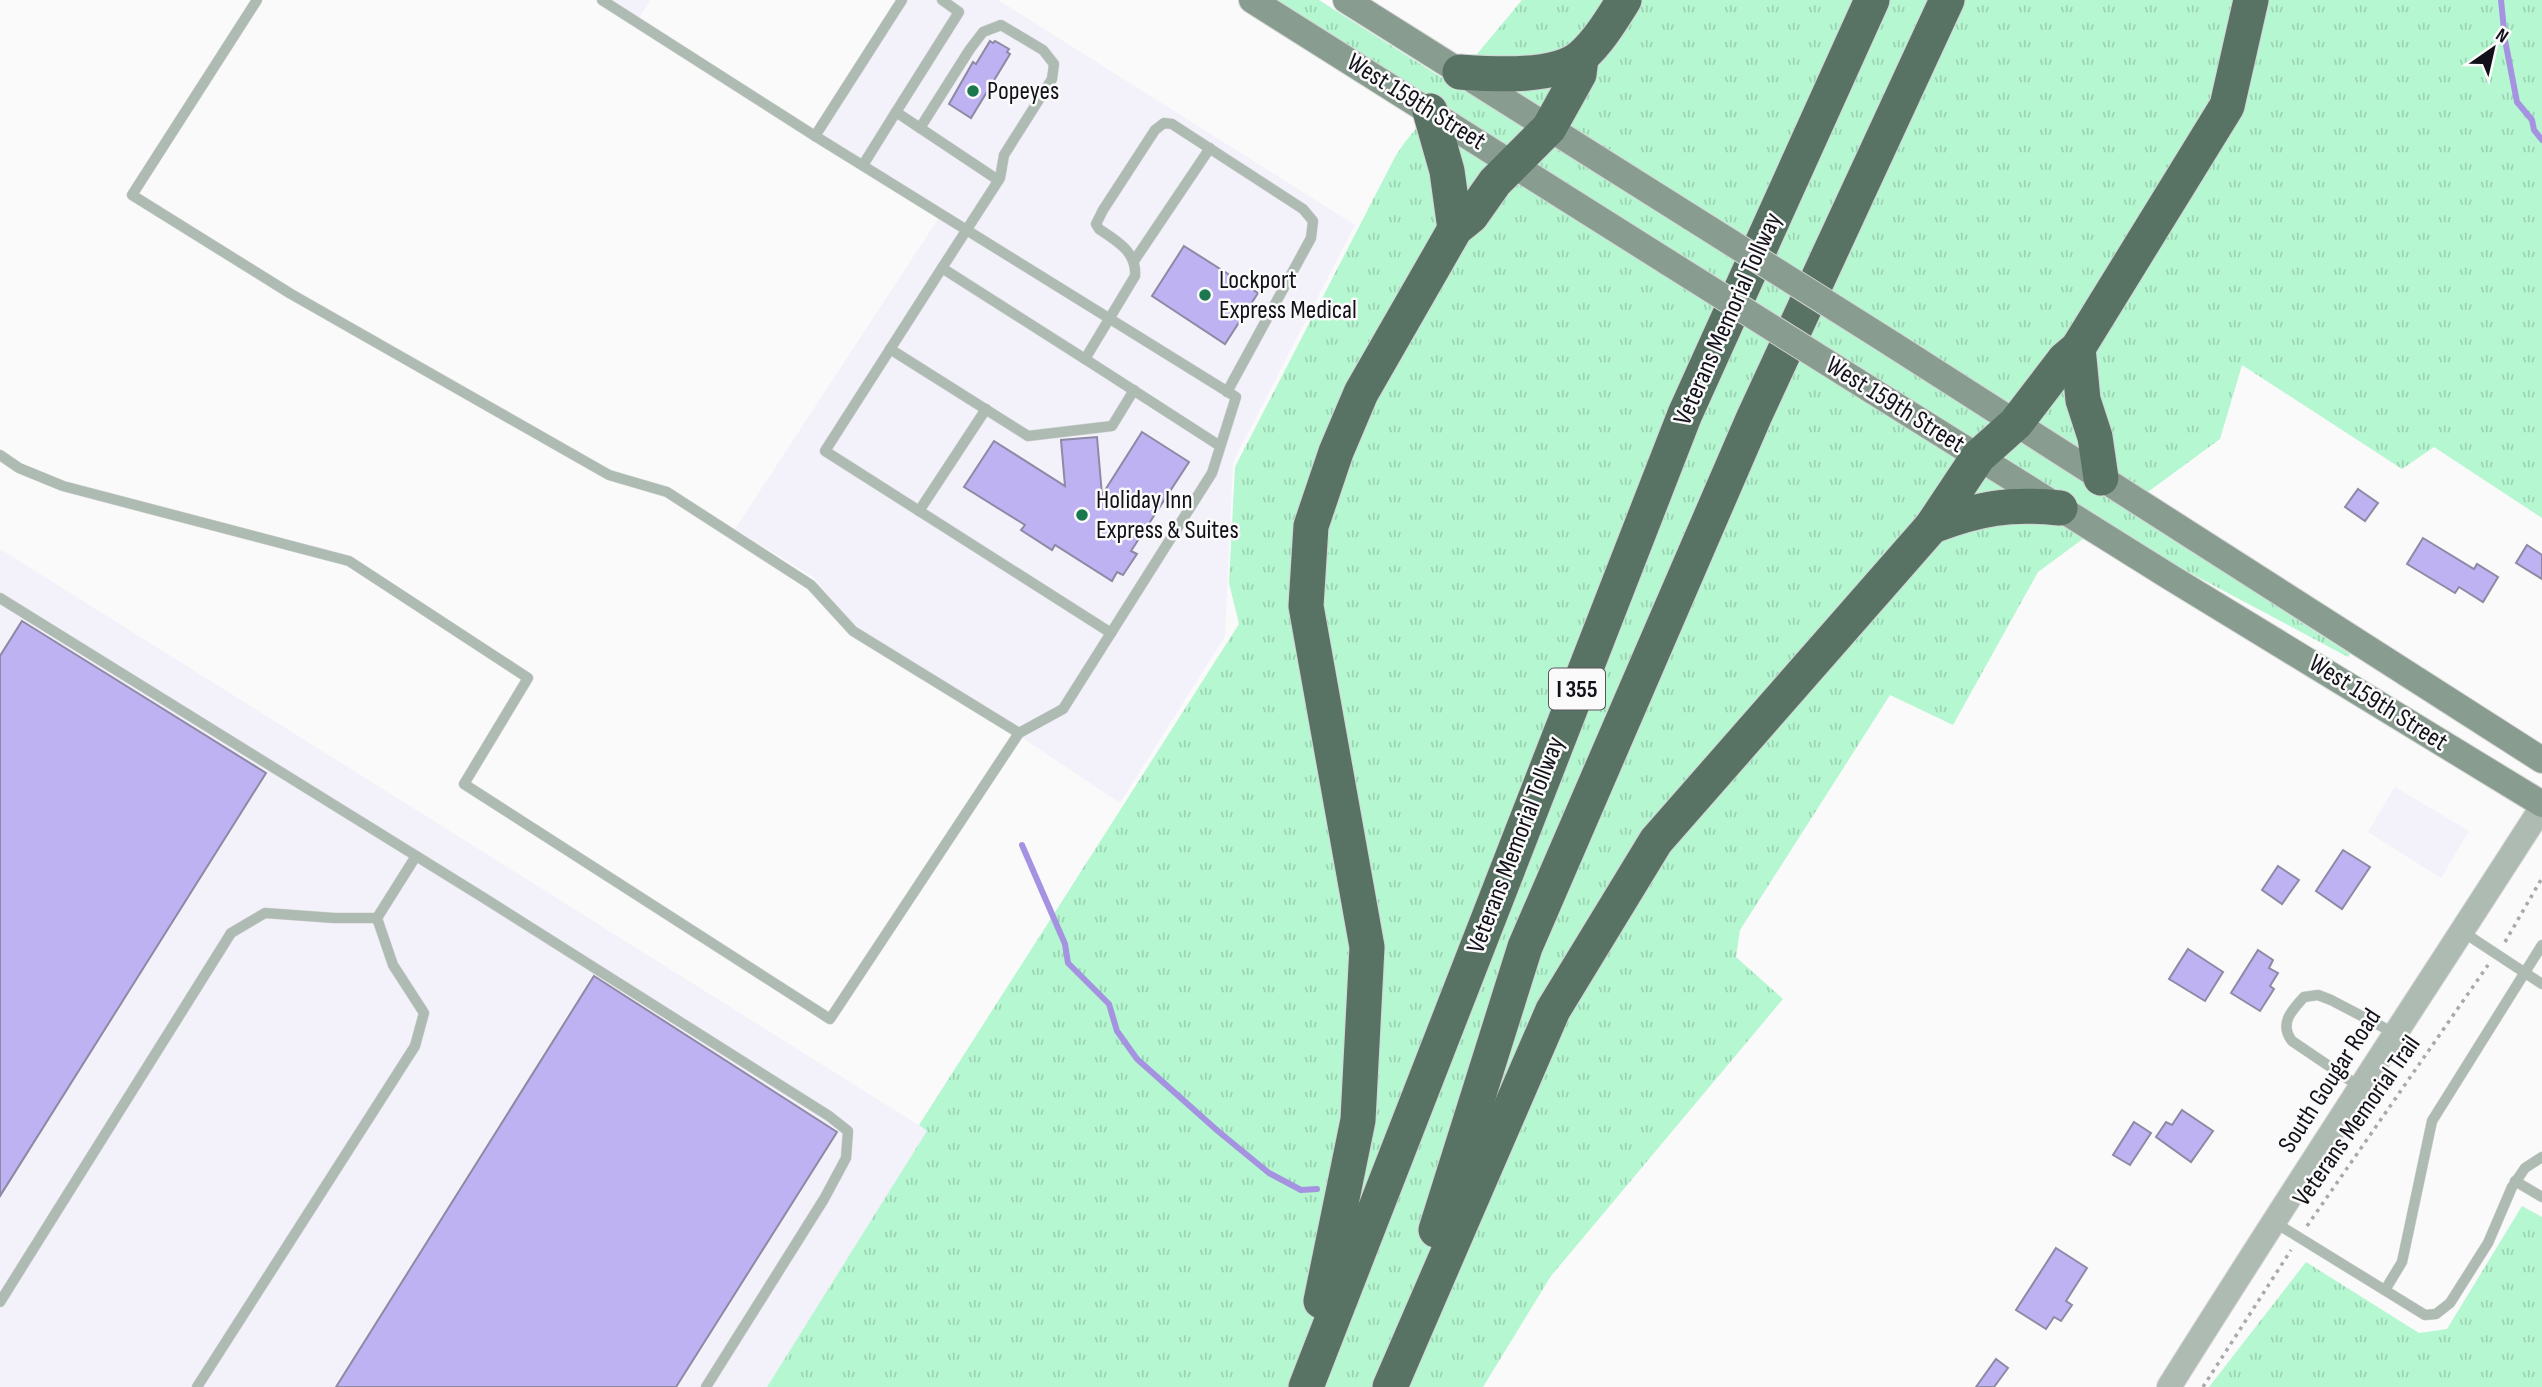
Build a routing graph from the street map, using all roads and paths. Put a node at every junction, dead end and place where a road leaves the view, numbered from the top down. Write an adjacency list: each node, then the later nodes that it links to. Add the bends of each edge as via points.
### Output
1 (257, 0): 43 (lane, via 132,195 292,295 609,475 667,492 811,584 853,631)
2 (602, 0): 17 (lane)
3 (902, 0): 17 (lane)
4 (942, 0): 14 (lane, via 959,12)
5 (1252, 0): 13 (main road, West 159th Street)
6 (1346, 0): 12 (main road, West 159th Street)
7 (1624, 0): 11 (highway)
8 (1871, 0): 65 (highway, Veterans Memorial Tollway / I 355, via 1685,414)
9 (1947, 0): 66 (highway, Veterans Memorial Tollway / I 355, via 1754,417 1525,947)
10 (2251, 0): 27 (highway, via 2227,106)
11 (1581, 58): 12 (highway, via 1517,75); 16 (highway, via 1579,74)
12 (1460, 72): 16 (main road, West 159th Street)
13 (1430, 111): 19 (main road, West 159th Street); 22 (highway, via 1447,171)
14 (896, 112): 15 (lane); 20 (lane)
15 (920, 128): 21 (lane); 21 (lane, via 984,32 1001,25 1043,50 1054,64 1052,79 1004,155)
16 (1549, 128): 19 (highway); 33 (main road, West 159th Street, bridge)
17 (815, 136): 20 (lane)
18 (1210, 148): 24 (lane); 24 (lane, via 1172,124 1154,130 1096,224 1128,250); 31 (lane, via 1303,209 1313,221 1311,238)
19 (1514, 164): 22 (highway); 36 (main road, West 159th Street, bridge)
20 (863, 165): 23 (lane)
21 (998, 180): 23 (lane)
22 (1455, 229): 65 (highway, via 1361,393 1311,526 1306,606 1367,947 1359,1120)
23 (967, 230): 25 (lane); 26 (lane)
24 (1134, 261): 26 (lane, via 1135,276)
25 (942, 268): 28 (lane); 29 (lane)
26 (1110, 319): 29 (lane); 31 (lane)
27 (2078, 348): 33 (highway); 37 (highway, via 2083,400)
28 (890, 349): 32 (lane); 39 (lane, via 825,451)
29 (1086, 359): 30 (lane)
30 (1134, 390): 32 (lane, via 1112,426 1028,436); 34 (lane)
31 (1227, 392): 34 (lane, via 1236,397)
32 (986, 409): 39 (lane)
33 (2016, 423): 36 (highway); 37 (main road, West 159th Street)
34 (1220, 446): 42 (lane, via 1212,473)
35 (0, 454): 43 (lane, via 19,468 63,486 349,561 528,678 464,784 830,1019)
36 (1979, 457): 38 (main road, West 159th Street); 40 (highway)
37 (2101, 478): 44 (main road, West 159th Street)
38 (2060, 508): 40 (highway, via 2009,505 1971,511); 45 (main road, West 159th Street)
39 (919, 511): 42 (lane)
40 (1932, 526): 66 (highway, via 1656,841 1553,1010)
41 (0, 598): 46 (lane)
42 (1111, 633): 43 (lane, via 1063,709)
43 (1019, 733)
44 (2542, 760)
45 (2542, 806): 49 (street, South Gougar Road)
46 (416, 856): 48 (lane); 64 (lane, via 848,1131 846,1158 824,1199)
47 (2542, 878): 51 (path, Veterans Memorial Trail)
48 (377, 918): 62 (lane, via 265,913 231,933); 63 (lane, via 393,965 424,1013 415,1046)
49 (2463, 931): 51 (lane); 54 (street, South Gougar Road)
50 (2542, 945): 52 (lane)
51 (2496, 954): 52 (lane); 60 (path, Veterans Memorial Trail)
52 (2523, 972): 53 (lane); 61 (lane, via 2432,1121 2402,1262)
53 (2542, 984)
54 (2397, 1034): 55 (street, South Gougar Road); 55 (lane, via 2318,995 2304,997 2288,1017 2285,1033 2292,1041)
55 (2362, 1088): 59 (street, South Gougar Road)
56 (2542, 1157): 57 (lane)
57 (2515, 1181): 58 (lane); 61 (lane, via 2488,1243 2443,1309 2425,1315)
58 (2542, 1197)
59 (2273, 1222): 60 (lane); 67 (street, South Gougar Road)
60 (2299, 1237): 61 (lane); 68 (path, Veterans Memorial Trail)
61 (2385, 1290)
62 (0, 1302)
63 (197, 1387)
64 (706, 1387)
65 (1305, 1387)
66 (1389, 1387)
67 (2169, 1387)
68 (2203, 1387)

